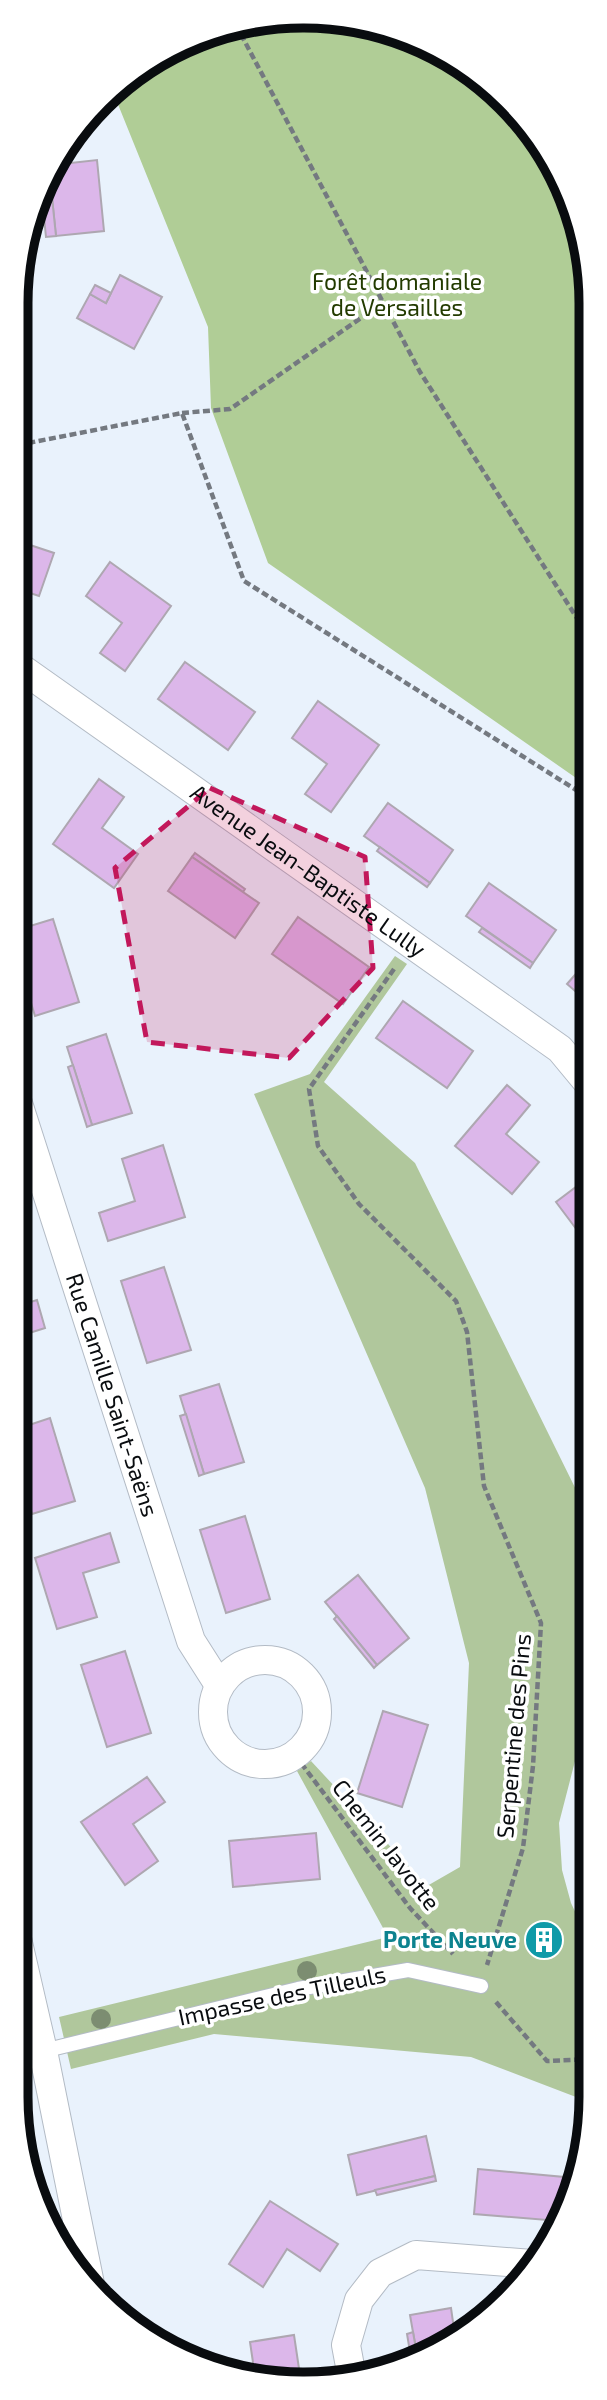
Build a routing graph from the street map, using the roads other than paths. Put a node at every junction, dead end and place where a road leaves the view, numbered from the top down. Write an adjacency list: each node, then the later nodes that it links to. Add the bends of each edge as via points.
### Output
1 (28, 673): 2 (street, Avenue Jean-Baptiste Lully, via 560,1049)
2 (579, 1072)
3 (28, 1134): 4 (street, Rue Camille Saint-Saëns, via 191,1641)
4 (219, 1685): 4 (street, via 230,1672 261,1659 293,1668 314,1694 315,1728 307,1743 295,1755 261,1764 229,1751 213,1720)
5 (28, 1986): 7 (street)
6 (481, 1986): 7 (lane, Impasse des Tilleuls, via 408,1970 298,1989)
7 (43, 2051): 9 (street)
8 (523, 2263): 10 (street, via 416,2255 380,2273 359,2300 346,2346)
9 (85, 2264)
10 (350, 2368)

